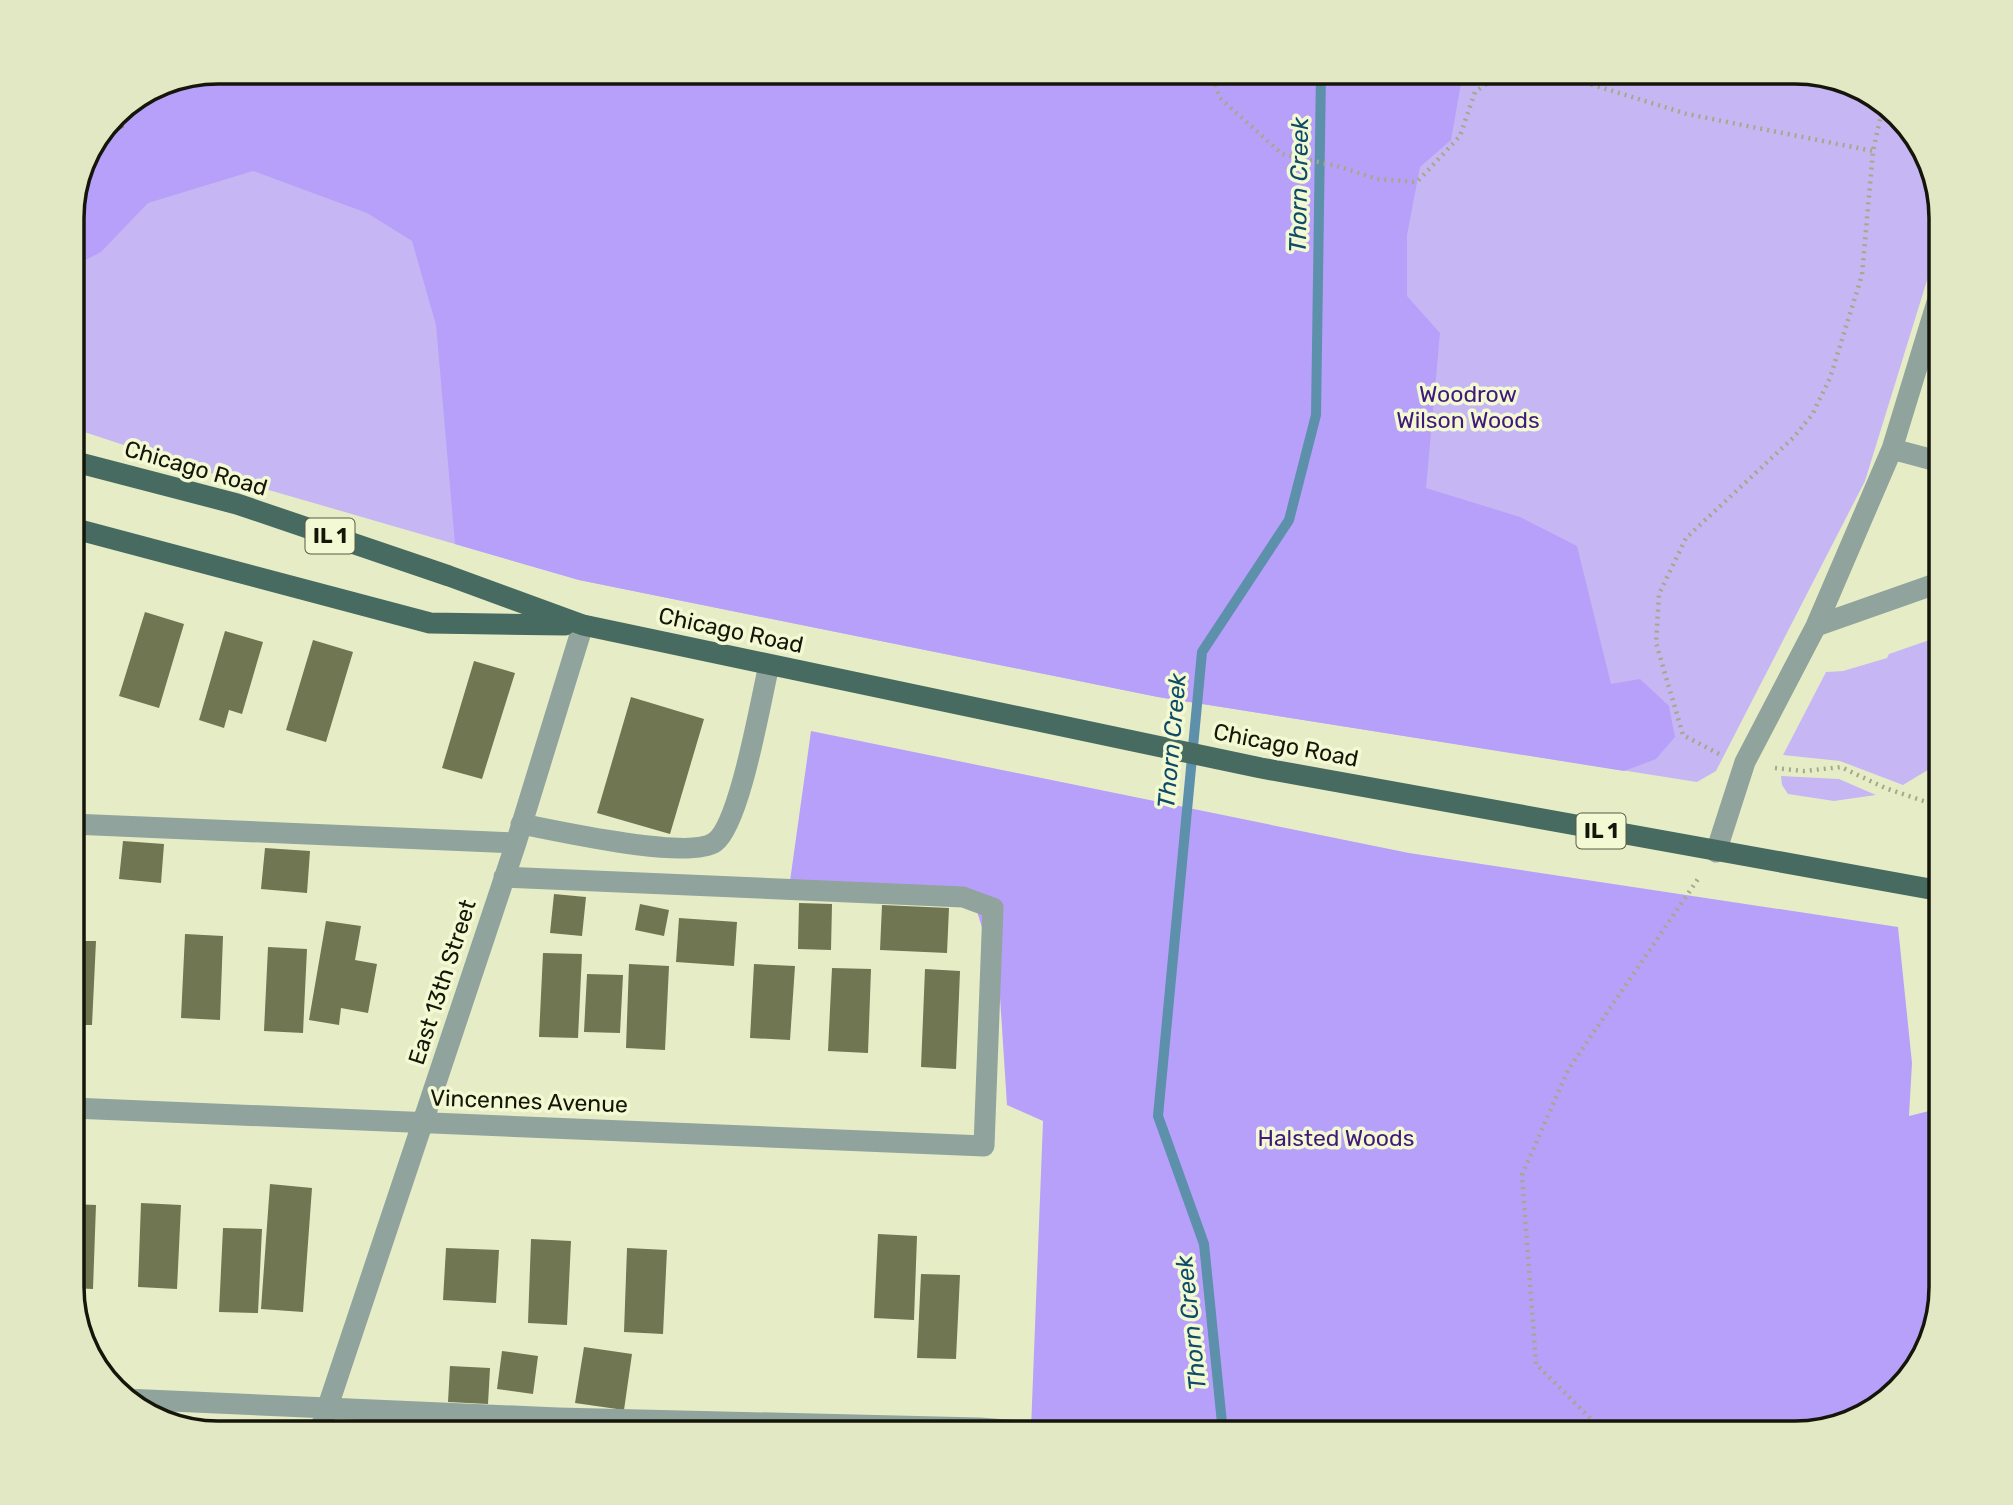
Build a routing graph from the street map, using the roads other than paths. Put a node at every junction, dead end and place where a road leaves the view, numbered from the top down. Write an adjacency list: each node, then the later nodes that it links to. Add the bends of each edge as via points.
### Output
1 (1929, 328): 2 (street)
2 (1892, 449): 3 (street); 8 (street)
3 (1929, 459)
4 (84, 464): 7 (main road, Chicago Road / IL 1, via 237,505)
5 (84, 537): 7 (main road, Chicago Road / IL 1, via 430,622)
6 (1929, 586): 8 (street)
7 (583, 625): 9 (main road, Chicago Road / IL 1); 11 (street, East 13th Street)
8 (1816, 626): 12 (street, via 1745,762)
9 (769, 665): 11 (street, via 732,816 718,841 704,848 661,848); 12 (main road, Chicago Road / IL 1, via 1261,768)
10 (84, 824): 11 (street)
11 (519, 833): 13 (street, East 13th Street)
12 (1716, 852): 14 (main road, Chicago Road / IL 1)
13 (504, 877): 16 (street, East 13th Street); 16 (street, Vincennes Avenue, via 963,897 993,908 984,1146)
14 (1929, 889)
15 (84, 1108): 16 (street, Vincennes Avenue)
16 (423, 1122): 18 (street, East 13th Street)
17 (146, 1400): 18 (street)
18 (328, 1408): 19 (street, East 13th Street); 20 (street)
19 (323, 1421)
20 (684, 1421)

